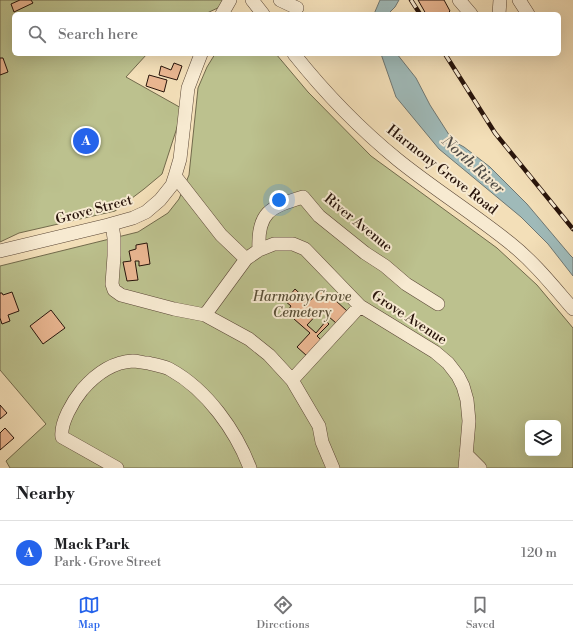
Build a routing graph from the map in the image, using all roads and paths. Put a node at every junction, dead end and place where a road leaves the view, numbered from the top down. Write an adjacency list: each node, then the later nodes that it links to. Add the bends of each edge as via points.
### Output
1 (230, 0): 8 (street)
2 (252, 0): 9 (street)
3 (280, 0): 7 (street)
4 (459, 0): 10 (street)
5 (500, 0): 11 (street)
6 (519, 0): 12 (street)
7 (298, 7)
8 (223, 12)
9 (261, 12)
10 (469, 12)
11 (499, 12)
12 (527, 12)
13 (200, 56): 15 (street, Grove Street, via 188,88 180,159)
14 (296, 56): 22 (street, Harmony Grove Road, via 362,128 399,161 511,244 539,269)
15 (175, 176): 16 (street, Grove Street, via 172,185 160,200 146,212); 19 (street, via 221,235)
16 (112, 224): 17 (street, Grove Street); 23 (street, via 114,290 120,295)
17 (0, 250)
18 (258, 250): 19 (street, Grove Avenue); 20 (street, River Avenue, via 260,226 266,214 273,208 303,197 319,216 365,253); 21 (street, Grove Avenue, via 274,244 293,244 305,249)
19 (246, 259): 23 (street, Grove Avenue)
20 (438, 304)
21 (360, 306): 24 (street); 25 (street, Grove Avenue, via 435,352 458,376 463,386 469,421)
22 (573, 309)
23 (205, 315): 24 (street, via 249,339 269,355)
24 (292, 380): 28 (street, via 319,426 322,442)
25 (466, 454): 29 (street, Grove Avenue); 30 (street)
26 (117, 468): 27 (street, via 62,437 61,431 77,396 90,380 113,366 133,361 170,369 189,382 227,424 241,446)
27 (250, 468)
28 (333, 468)
29 (464, 468)
30 (480, 468)

